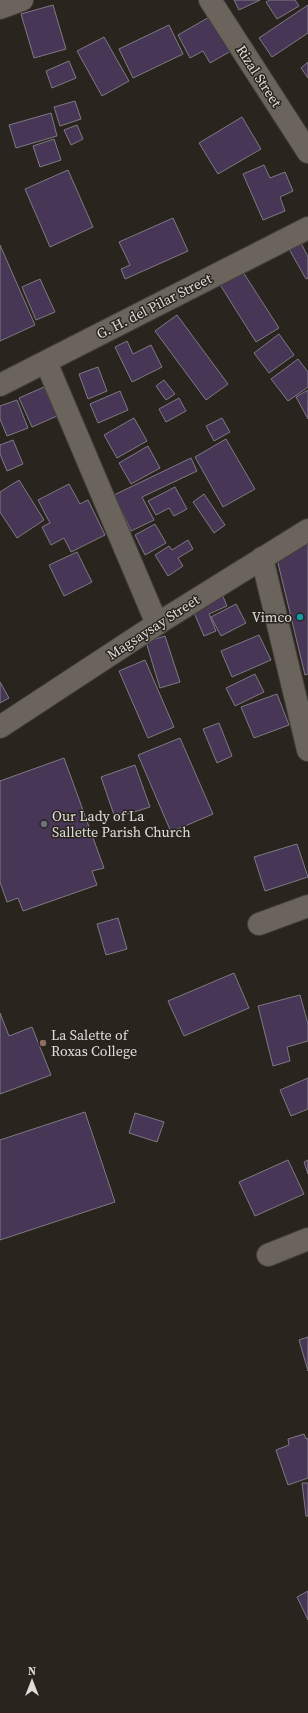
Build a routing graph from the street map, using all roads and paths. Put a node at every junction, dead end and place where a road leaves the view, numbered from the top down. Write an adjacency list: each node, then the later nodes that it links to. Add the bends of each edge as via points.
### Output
1 (22, 0): 3 (street)
2 (210, 0): 4 (street, Rizal Street)
3 (0, 8)
4 (308, 152)
5 (308, 228): 6 (street, G. H. del Pilar Street)
6 (46, 362): 7 (street, G. H. del Pilar Street); 10 (street)
7 (0, 385)
8 (308, 530): 9 (street, Magsaysay Street)
9 (262, 558): 10 (street, Magsaysay Street); 12 (street)
10 (157, 624): 11 (street, Magsaysay Street)
11 (0, 727)
12 (308, 750)
13 (308, 906): 14 (street)
14 (259, 924)
15 (308, 1239): 16 (street)
16 (268, 1255)

